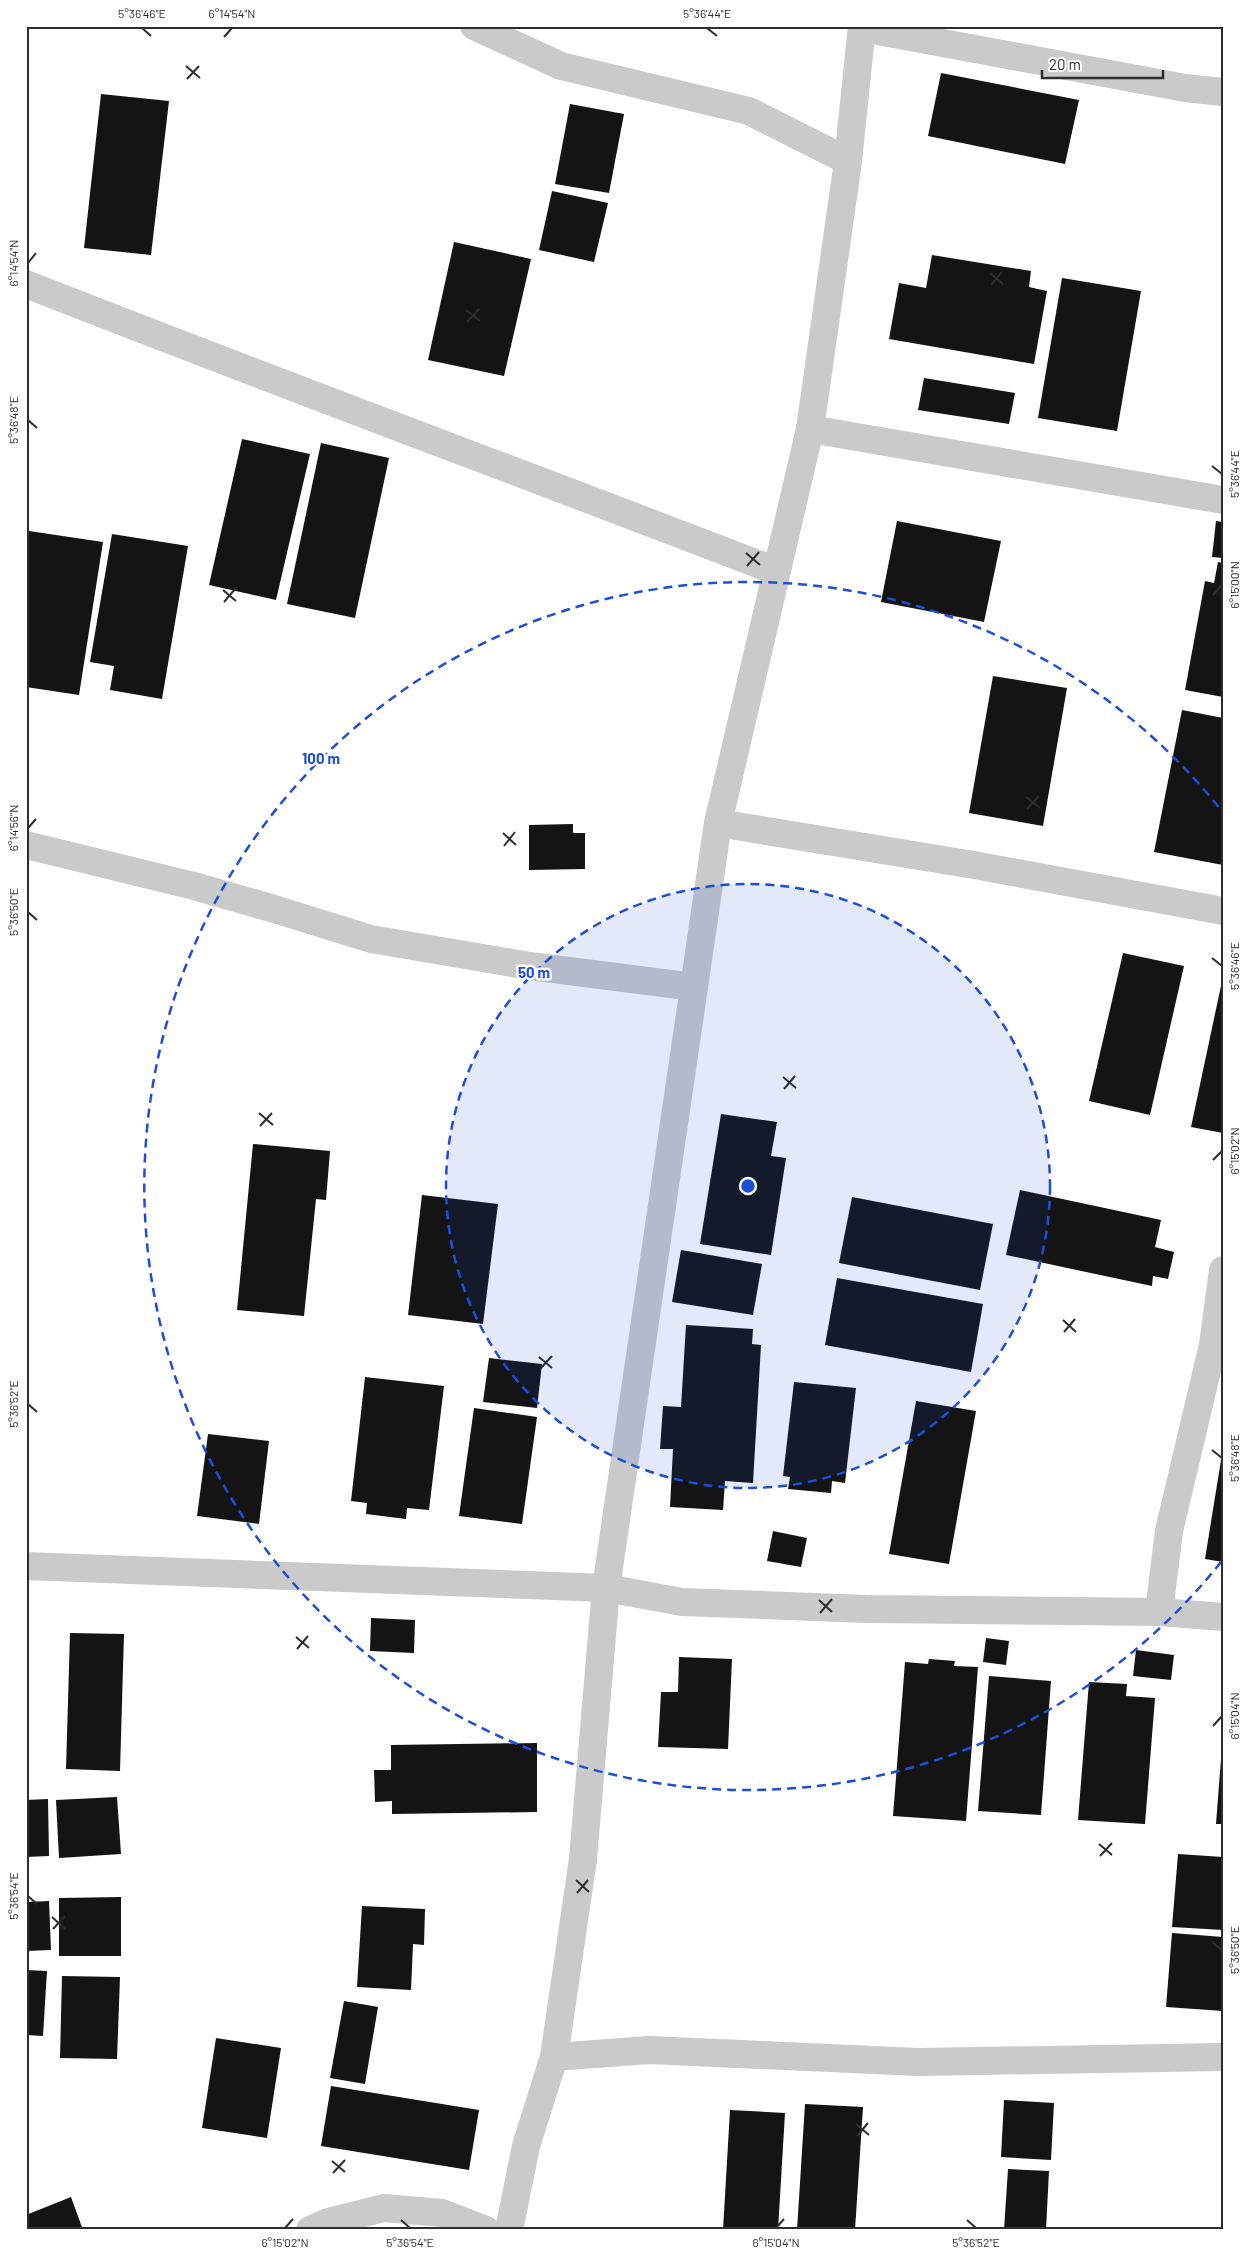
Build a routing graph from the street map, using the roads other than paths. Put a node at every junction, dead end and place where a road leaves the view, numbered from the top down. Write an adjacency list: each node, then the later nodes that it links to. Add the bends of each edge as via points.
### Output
1 (474, 26): 4 (street, via 561,66 749,111)
2 (862, 27): 3 (street, via 1185,88); 4 (street)
3 (1223, 92)
4 (848, 161): 6 (street)
5 (26, 284): 8 (street)
6 (810, 429): 7 (street); 8 (street)
7 (1223, 500)
8 (776, 571): 9 (street)
9 (718, 823): 11 (street, via 974,865); 12 (street)
10 (26, 845): 12 (street, via 202,889 371,939 530,966)
11 (1223, 911)
12 (694, 987): 15 (street)
13 (1223, 1270): 16 (street, via 1213,1345 1169,1532)
14 (26, 1566): 15 (street)
15 (606, 1588): 16 (street, via 682,1602); 18 (street, via 583,1859)
16 (1159, 1612): 17 (street)
17 (1223, 1617)
18 (554, 2057): 19 (street, via 648,2050 918,2062); 22 (street, via 526,2146)
19 (1223, 2057)
20 (310, 2230): 21 (street, via 328,2222 384,2208 442,2213)
21 (486, 2230)
22 (509, 2230)

